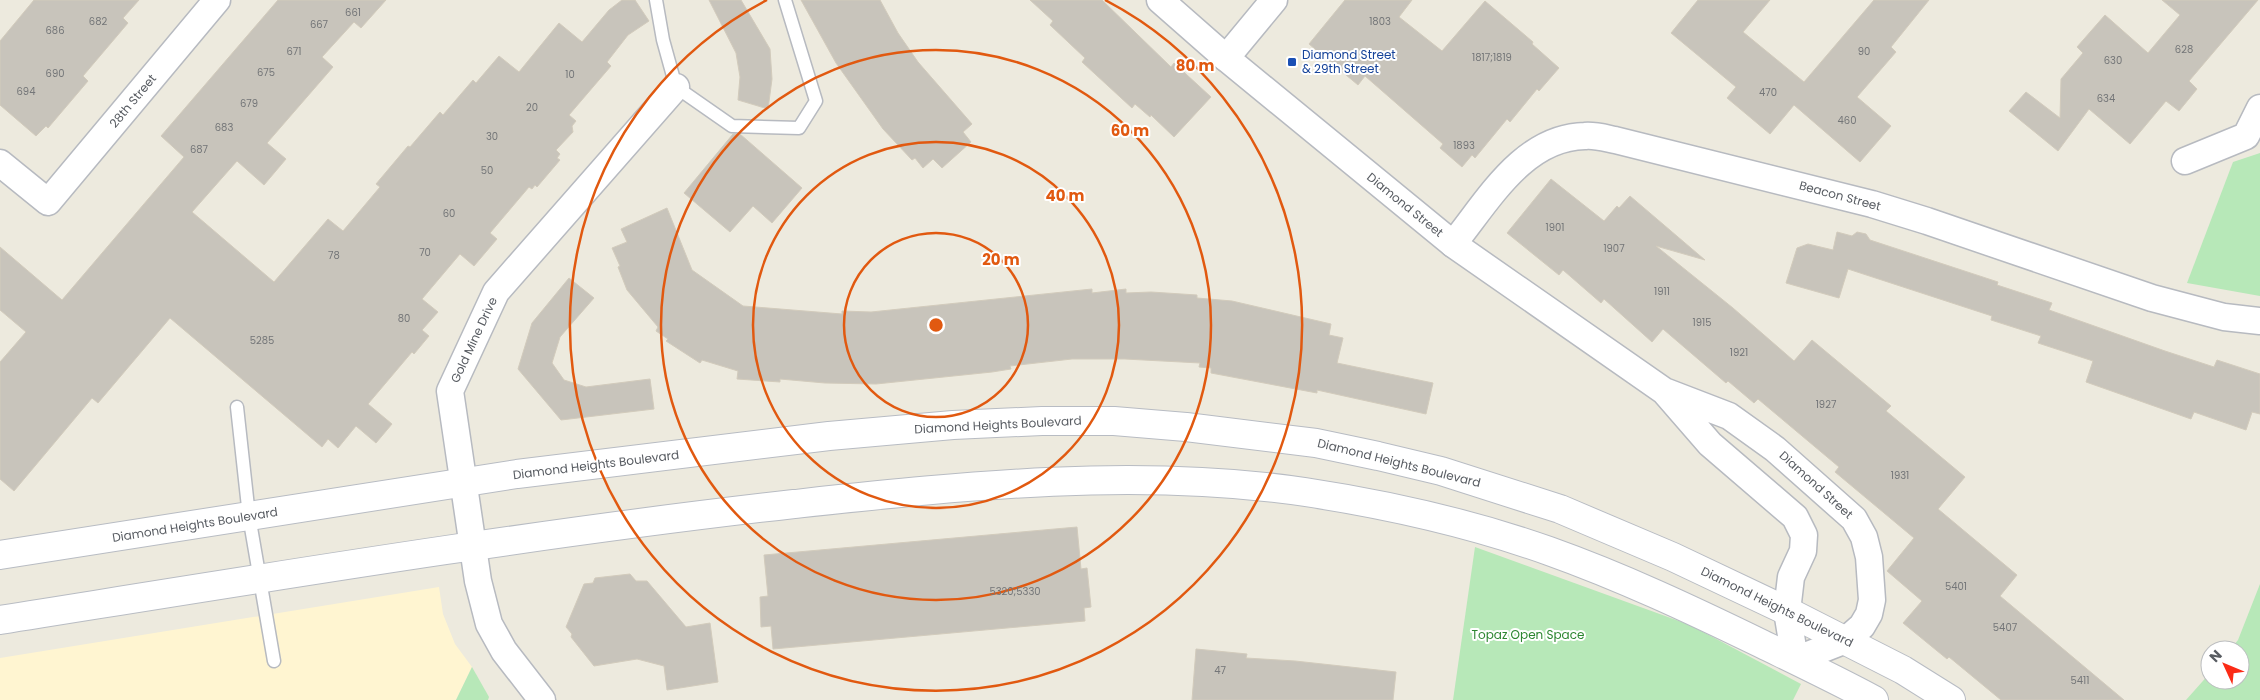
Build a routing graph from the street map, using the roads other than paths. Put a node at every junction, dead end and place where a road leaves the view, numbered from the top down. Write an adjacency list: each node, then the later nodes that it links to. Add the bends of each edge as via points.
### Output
1 (217, 0): 10 (street, 28th Street, via 48,202)
2 (656, 0): 7 (lane)
3 (785, 0): 7 (lane, via 816,101 799,128 732,126)
4 (1160, 0): 6 (street, Diamond Street)
5 (1274, 0): 6 (street)
6 (1226, 58): 11 (street, Diamond Street)
7 (676, 87): 15 (street, Gold Mine Drive, via 496,292 450,391)
8 (2260, 108): 9 (street, via 2246,136)
9 (2185, 162)
10 (0, 163)
11 (1453, 244): 12 (street, Beacon Street, via 1512,171 1534,152 1560,140 1585,136 1615,140 1872,204 2152,298 2224,317); 13 (street, Diamond Street)
12 (2260, 321)
13 (1664, 391): 20 (street, Diamond Street, via 1710,444 1795,517 1804,535 1803,551 1791,577); 22 (street, Diamond Street, via 1729,416 1775,449 1854,519 1864,537 1869,557 1872,600 1862,626)
14 (237, 407): 16 (lane)
15 (463, 482): 16 (main road, Diamond Heights Boulevard); 17 (street, Gold Mine Drive); 20 (main road, Diamond Heights Boulevard, via 829,436 954,426 1114,421 1186,426 1316,443 1432,468 1503,489 1613,530)
16 (249, 516): 18 (main road, Diamond Heights Boulevard); 19 (lane)
17 (473, 546): 19 (main road); 23 (main road, via 726,512 1043,482 1116,480 1245,485 1306,492 1432,518 1545,550 1655,593); 25 (street, Gold Mine Drive, via 489,624 504,651)
18 (0, 555)
19 (261, 579): 21 (main road); 24 (lane)
20 (1787, 611): 22 (main road, Diamond Heights Boulevard); 23 (street, Diamond Street)
21 (0, 620)
22 (1846, 640): 23 (street, Diamond Street); 27 (main road, Diamond Heights Boulevard, via 1904,670)
23 (1795, 660): 26 (main road)
24 (274, 661)
25 (542, 700)
26 (1874, 700)
27 (1950, 700)

